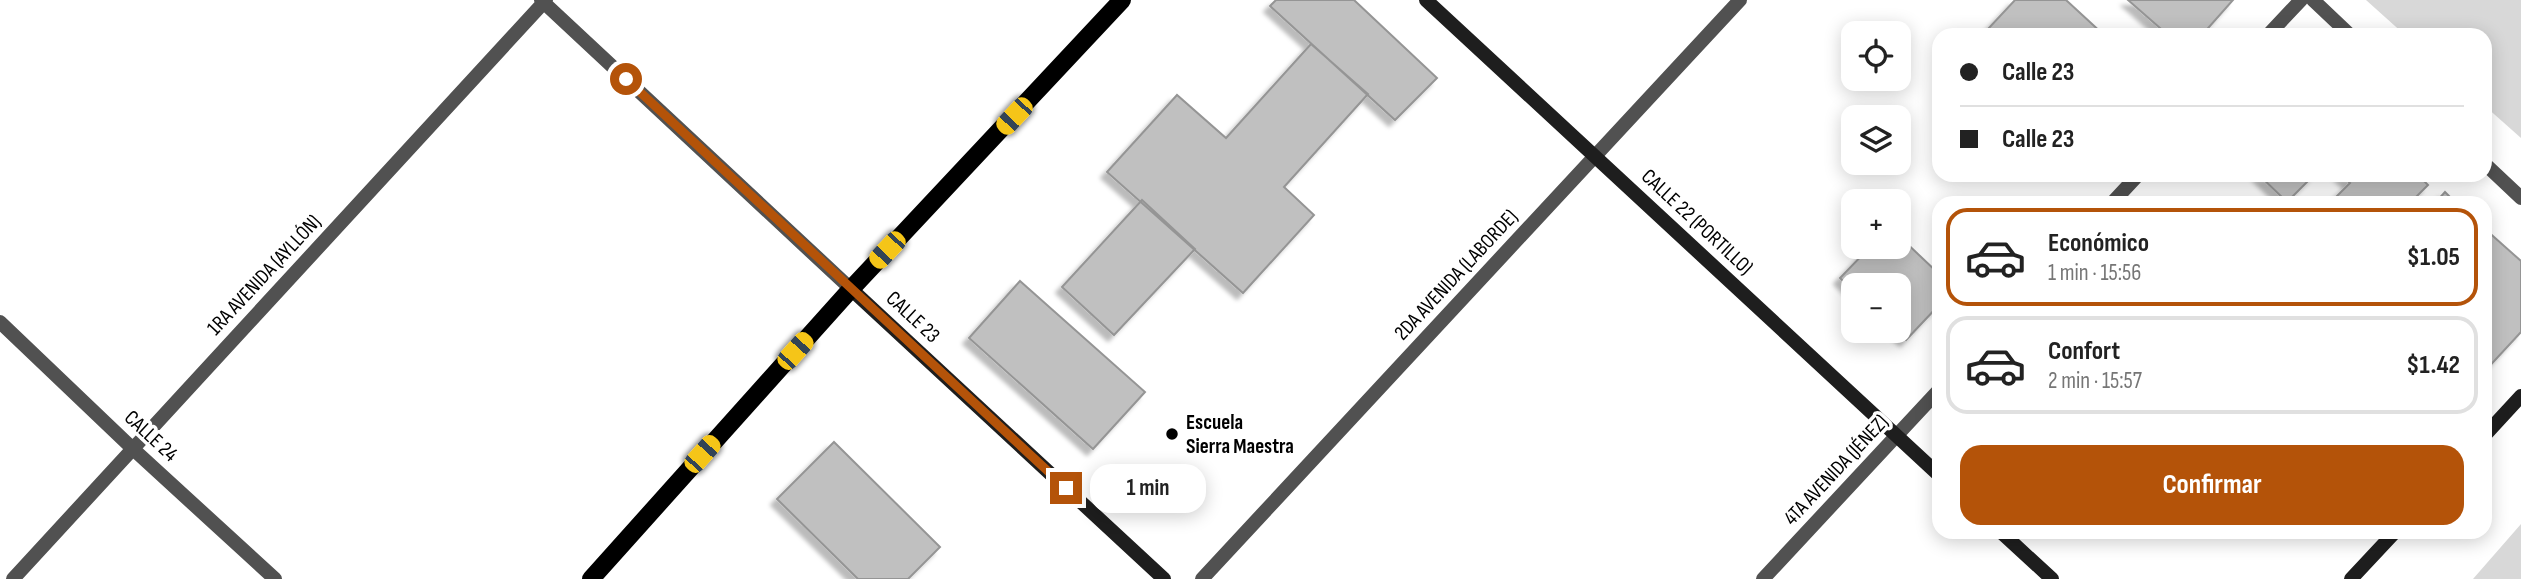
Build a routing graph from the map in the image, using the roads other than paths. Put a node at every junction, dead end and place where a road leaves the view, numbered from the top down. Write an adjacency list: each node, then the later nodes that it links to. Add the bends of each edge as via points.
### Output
1 (1122, 0): 14 (main road)
2 (1426, 0): 9 (main road, CALLE 22 (PORTILLO))
3 (1740, 0): 9 (street, 2DA AVENIDA (LABORDE))
4 (2301, 0): 7 (street)
5 (2313, 0): 8 (street)
6 (544, 1): 14 (street, CALLE 23); 20 (street, 1RA AVENIDA (AYLLÓN))
7 (2275, 28)
8 (2343, 28)
9 (1595, 156): 19 (main road, CALLE 22 (PORTILLO)); 28 (street, 2DA AVENIDA (LABORDE))
10 (2492, 171): 13 (street)
11 (2132, 182): 12 (street)
12 (2118, 196)
13 (2521, 198)
14 (851, 289): 26 (main road); 27 (main road, CALLE 23)
15 (0, 322): 20 (street, CALLE 24)
16 (2521, 396): 18 (main road)
17 (1932, 397): 19 (street, 4TA AVENIDA (JÉNEZ))
18 (2492, 427)
19 (1896, 435): 21 (main road, CALLE 22 (PORTILLO)); 29 (street, 4TA AVENIDA (JÉNEZ))
20 (132, 448): 24 (street, 1RA AVENIDA (AYLLÓN)); 25 (street, CALLE 24)
21 (1932, 468)
22 (2009, 539): 30 (main road)
23 (2388, 539): 31 (main road)
24 (13, 579)
25 (275, 579)
26 (591, 579)
27 (1164, 579)
28 (1202, 579)
29 (1763, 579)
30 (2052, 579)
31 (2351, 579)

